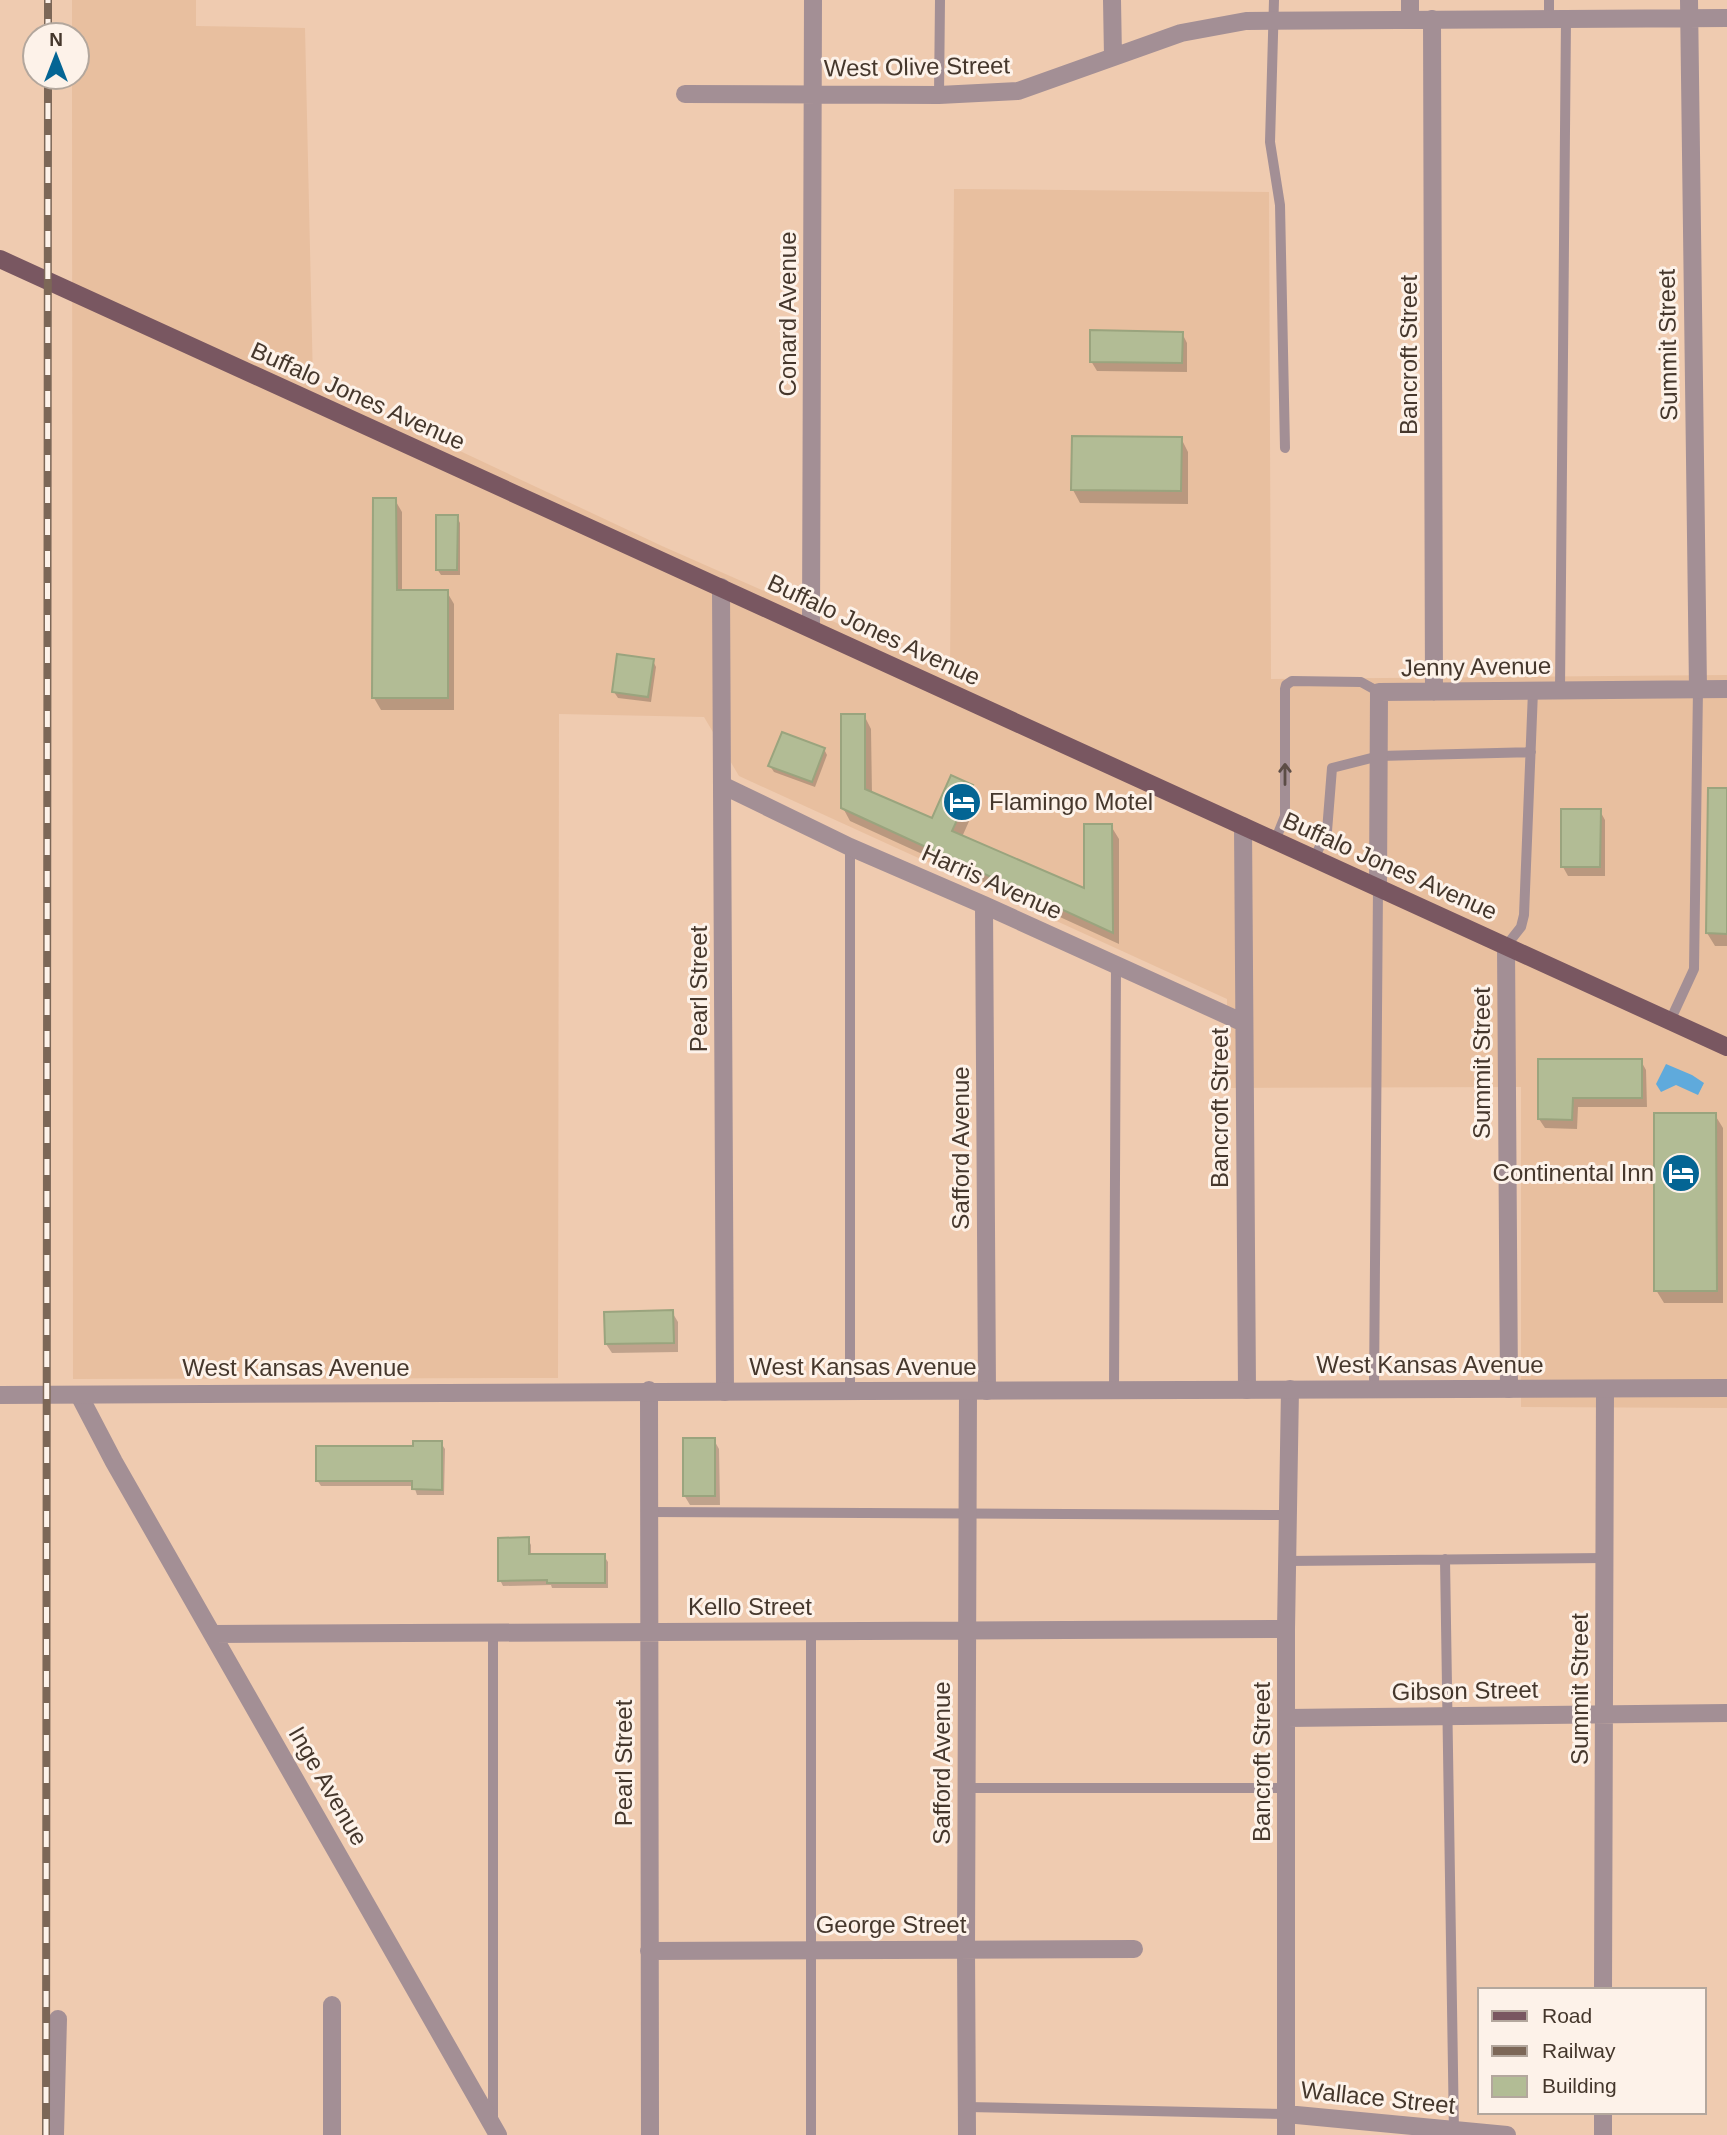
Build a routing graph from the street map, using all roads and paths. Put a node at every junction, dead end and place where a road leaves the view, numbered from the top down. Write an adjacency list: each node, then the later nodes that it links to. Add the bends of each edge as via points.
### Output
1 (813, 0): 16 (street, Conard Avenue)
2 (940, 0): 17 (lane)
3 (1112, 0): 14 (street)
4 (1274, 0): 13 (lane)
5 (1410, 0): 10 (street)
6 (1549, 0): 12 (lane)
7 (1689, 0): 8 (street, Summit Street)
8 (1689, 18): 9 (street, West Olive Street); 12 (street, West Olive Street); 22 (street, Summit Street)
9 (1727, 18)
10 (1410, 19): 11 (street, West Olive Street); 13 (street, West Olive Street)
11 (1432, 19): 12 (street, West Olive Street); 27 (street, Bancroft Street)
12 (1558, 19): 24 (lane)
13 (1274, 21): 14 (street, West Olive Street, via 1181,33); 19 (lane, via 1270,142 1280,205)
14 (1113, 57): 17 (street, West Olive Street, via 1018,91)
15 (685, 94): 16 (street, West Olive Street)
16 (813, 94): 17 (street, West Olive Street); 21 (street, Conard Avenue)
17 (939, 94)
18 (0, 260): 20 (main road, Buffalo Jones Avenue)
19 (1285, 448)
20 (721, 587): 21 (main road, Buffalo Jones Avenue); 30 (street, Pearl Street)
21 (811, 628): 31 (main road, Buffalo Jones Avenue)
22 (1698, 689): 23 (street, Jenny Avenue); 24 (street, Jenny Avenue); 39 (lane, via 1694,969)
23 (1727, 689)
24 (1560, 690): 25 (street, Jenny Avenue)
25 (1533, 691): 27 (street, Jenny Avenue); 28 (lane)
26 (1379, 692): 27 (street, Jenny Avenue); 29 (street, Jenny Avenue); 32 (lane, one-way to 26, via 1285,816 1286,685 1292,681 1361,682)
27 (1434, 692)
28 (1531, 752): 29 (lane); 37 (lane, via 1524,915)
29 (1379, 756): 34 (lane, via 1332,768 1327,831); 35 (street, Jenny Avenue)
30 (722, 785): 33 (street, Harris Avenue); 52 (street, Pearl Street)
31 (1243, 826): 32 (main road, Buffalo Jones Avenue); 40 (street, Bancroft Street)
32 (1275, 841): 34 (main road, Buffalo Jones Avenue)
33 (850, 847): 36 (street, Harris Avenue); 53 (lane)
34 (1314, 859): 35 (main road, Buffalo Jones Avenue)
35 (1378, 887): 37 (main road, Buffalo Jones Avenue); 44 (lane)
36 (984, 905): 38 (street, Harris Avenue); 51 (street, Safford Avenue)
37 (1506, 946): 39 (main road, Buffalo Jones Avenue); 45 (street, Summit Street)
38 (1116, 964): 40 (street, Harris Avenue); 48 (lane)
39 (1670, 1021): 41 (main road, Buffalo Jones Avenue)
40 (1244, 1023): 49 (street, Bancroft Street)
41 (1727, 1047)
42 (1727, 1388): 46 (street, West Kansas Avenue)
43 (1290, 1389): 44 (street, West Kansas Avenue); 49 (street, West Kansas Avenue); 58 (street, Bancroft Street)
44 (1374, 1389): 45 (street, West Kansas Avenue)
45 (1509, 1389): 46 (street, West Kansas Avenue)
46 (1605, 1389): 59 (street, Summit Street)
47 (649, 1390): 52 (street, West Kansas Avenue); 55 (street, West Kansas Avenue); 56 (street, Pearl Street)
48 (1114, 1390): 49 (street, West Kansas Avenue); 51 (street, West Kansas Avenue)
49 (1247, 1390)
50 (968, 1391): 51 (street, West Kansas Avenue); 53 (street, West Kansas Avenue); 57 (street, Safford Avenue)
51 (987, 1391)
52 (725, 1392): 53 (street, West Kansas Avenue)
53 (850, 1392)
54 (0, 1395): 55 (street, West Kansas Avenue)
55 (79, 1395): 67 (street, Inge Avenue)
56 (649, 1512): 57 (lane); 63 (street, Pearl Street)
57 (968, 1513): 58 (lane); 66 (street, Safford Avenue)
58 (1288, 1515): 61 (street, Bancroft Street)
59 (1605, 1558): 60 (lane); 68 (street, Summit Street)
60 (1445, 1559): 61 (lane); 70 (lane)
61 (1287, 1561): 62 (street, Bancroft Street)
62 (1286, 1629): 66 (street, Kello Street); 71 (street, Bancroft Street)
63 (648, 1631): 64 (street, Kello Street); 65 (street, Kello Street); 77 (street, Pearl Street)
64 (493, 1632): 67 (street, Kello Street); 84 (lane)
65 (811, 1632): 66 (street, Kello Street); 76 (lane)
66 (968, 1632): 72 (street, Safford Avenue)
67 (213, 1634): 84 (street, Inge Avenue)
68 (1604, 1713): 69 (street, Gibson Street); 70 (street, Gibson Street); 78 (street, Summit Street)
69 (1727, 1713)
70 (1447, 1716): 71 (street, Gibson Street); 85 (lane)
71 (1287, 1718): 73 (street, Bancroft Street)
72 (967, 1788): 73 (lane); 74 (street, Safford Avenue)
73 (1287, 1788): 82 (street, Bancroft Street)
74 (966, 1949): 75 (street, George Street); 76 (street, George Street); 81 (street, Safford Avenue)
75 (1133, 1949)
76 (811, 1950): 77 (street, George Street); 89 (lane)
77 (649, 1951): 88 (street, Pearl Street)
78 (1604, 1988)
79 (332, 2005): 87 (street)
80 (58, 2019): 86 (street)
81 (967, 2107): 82 (lane); 90 (street, Safford Avenue)
82 (1286, 2114): 85 (street, Wallace Street); 91 (street, Bancroft Street)
83 (1603, 2114): 93 (street)
84 (495, 2130)
85 (1454, 2132): 92 (street, Wallace Street)
86 (55, 2135)
87 (332, 2135)
88 (650, 2135)
89 (811, 2135)
90 (967, 2135)
91 (1286, 2135)
92 (1507, 2135)
93 (1603, 2135)

